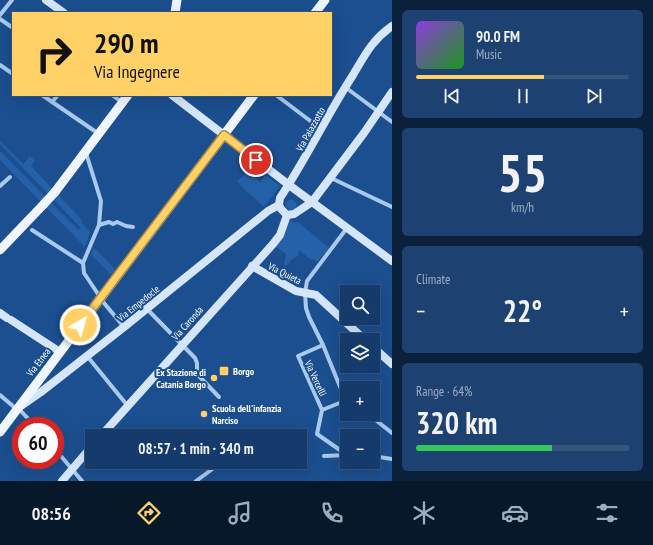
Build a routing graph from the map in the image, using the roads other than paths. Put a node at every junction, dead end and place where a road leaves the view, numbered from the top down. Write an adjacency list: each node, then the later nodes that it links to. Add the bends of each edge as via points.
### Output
1 (12, 0): 8 (street)
2 (46, 0): 5 (main road)
3 (325, 0): 7 (main road)
4 (175, 1): 6 (main road)
5 (63, 12)
6 (175, 12)
7 (316, 12)
8 (0, 15)
9 (0, 19): 11 (street)
10 (392, 26): 14 (main road, Via Palazzotto, via 375,40)
11 (12, 27)
12 (0, 65): 13 (street)
13 (12, 73)
14 (345, 87): 24 (street); 26 (main road, Via Palazzotto)
15 (392, 92): 24 (main road)
16 (43, 96): 23 (street)
17 (57, 96): 23 (street)
18 (116, 96): 22 (street)
19 (173, 96): 28 (main road)
20 (253, 96): 28 (main road, Via Etnea)
21 (277, 96): 26 (street)
22 (126, 99): 27 (main road)
23 (52, 102): 27 (street)
24 (378, 112): 25 (street); 31 (main road)
25 (392, 122)
26 (321, 129): 32 (main road, Via Palazzotto)
27 (99, 135): 29 (main road)
28 (224, 135): 32 (main road); 47 (main road, Via Etnea)
29 (86, 153): 38 (street, via 101,201); 42 (main road, bridge, via 55,192)
30 (10, 177): 33 (street)
31 (331, 178): 34 (main road); 36 (street)
32 (289, 185): 34 (main road); 35 (main road, Via Palazzotto, via 280,198)
33 (0, 186)
34 (312, 202): 37 (main road); 40 (main road)
35 (279, 206): 37 (main road); 48 (main road, Via Empedocle, via 268,211)
36 (392, 207)
37 (286, 218): 45 (main road, Via Caronda, via 280,235)
38 (99, 225): 39 (street, via 117,222); 44 (street)
39 (133, 227)
40 (347, 228): 43 (main road); 46 (street, via 307,281)
41 (32, 230): 44 (street)
42 (0, 250)
43 (392, 261)
44 (83, 263): 47 (street, via 84,273)
45 (252, 266): 46 (main road, Via Quieta); 52 (main road, Via Caronda)
46 (304, 293): 51 (main road, Via Quieta, via 316,295); 53 (street, via 309,317)
47 (101, 298): 50 (street); 54 (main road, Via Etnea)
48 (147, 309): 50 (main road, Via Empedocle); 52 (street)
49 (6, 317): 54 (main road)
50 (124, 327): 56 (main road, Via Empedocle)
51 (357, 333)
52 (182, 344): 60 (street, via 196,359 198,375); 62 (main road, Via Caronda)
53 (323, 345): 58 (street); 64 (street, Via Vercelli, via 298,356)
54 (60, 352): 63 (main road, Via Etnea)
55 (380, 353): 57 (main road)
56 (87, 356): 62 (street); 63 (main road, Via Empedocle)
57 (392, 364)
58 (340, 387)
59 (0, 395): 63 (street)
60 (218, 397)
61 (340, 402): 64 (street)
62 (127, 405): 68 (main road, Via Caronda)
63 (18, 408): 65 (street); 67 (main road, Via Etnea)
64 (322, 410): 70 (street, via 317,434)
65 (26, 417)
66 (377, 421): 69 (street)
67 (1, 429)
68 (106, 429)
69 (392, 432)
70 (340, 450)
71 (85, 454): 77 (main road)
72 (340, 455): 73 (street)
73 (324, 456)
74 (380, 457): 75 (street)
75 (392, 459)
76 (64, 460): 77 (street)
77 (72, 469): 79 (main road); 80 (street)
78 (212, 469): 81 (street)
79 (62, 481)
80 (82, 481)
81 (196, 481)

